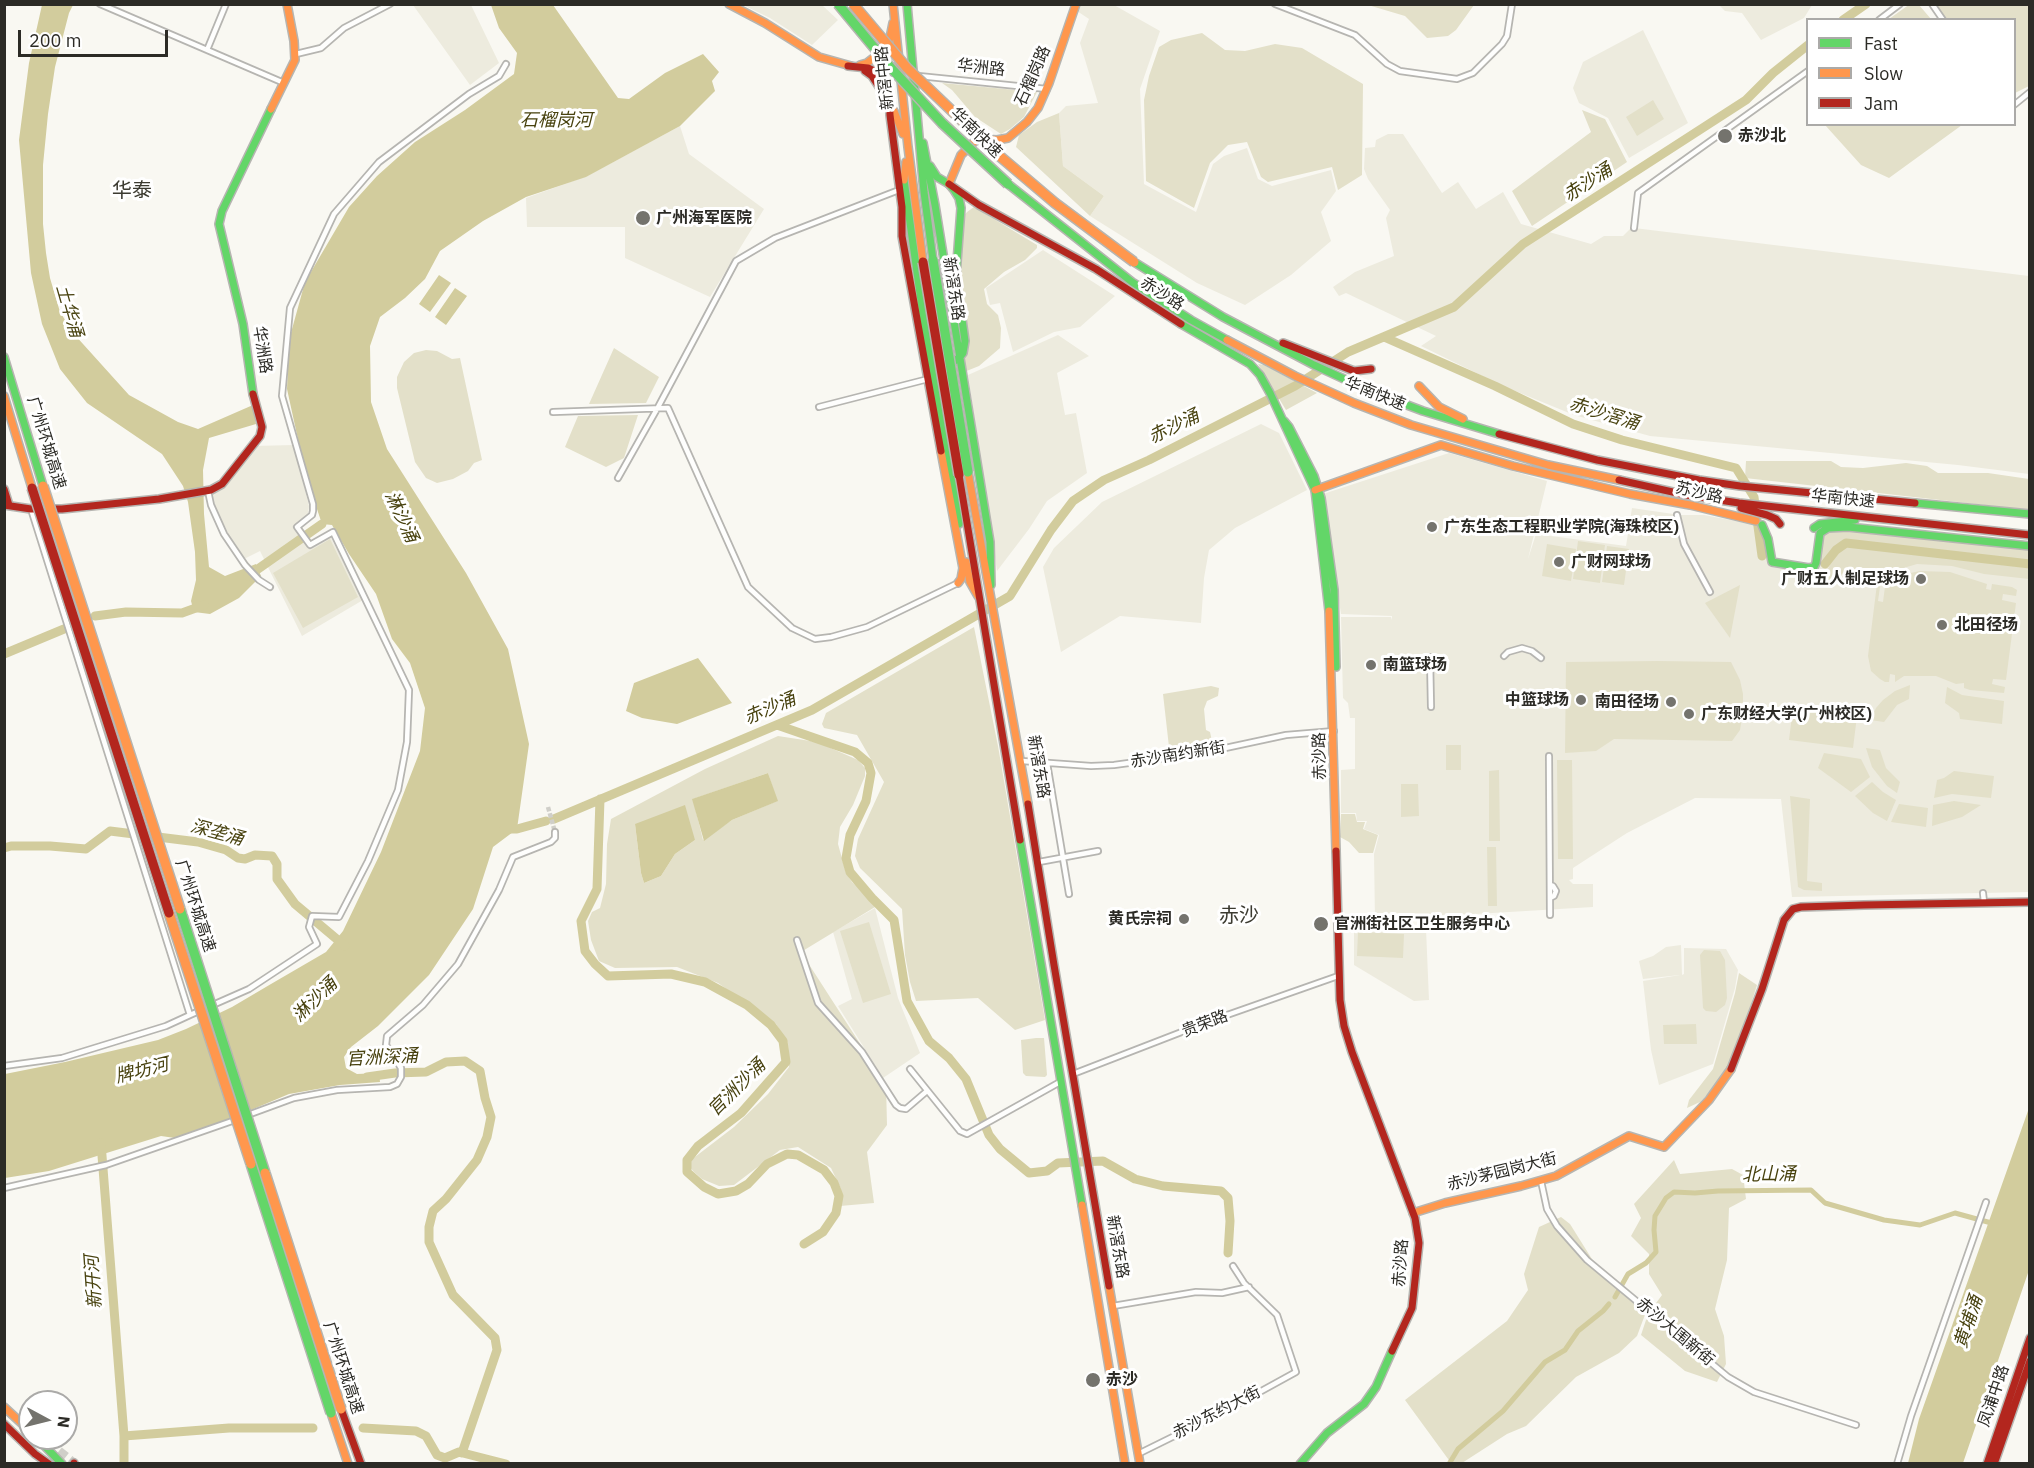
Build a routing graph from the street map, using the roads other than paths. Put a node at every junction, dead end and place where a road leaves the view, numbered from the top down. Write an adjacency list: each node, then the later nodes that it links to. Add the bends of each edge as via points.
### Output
1 (100, 4): 17 (street)
2 (226, 4): 17 (street)
3 (287, 4): 18 (main road)
4 (390, 4): 18 (street, via 344,28 321,48)
5 (729, 4): 20 (main road, via 819,57)
6 (838, 4): 59 (main road, 华南快速, bridge, via 942,123 1008,184 1132,282 1211,331 1295,376 1385,415 1548,465)
7 (853, 4): 42 (main road, 华南快速, bridge, via 908,68 1055,204 1134,262 1247,331)
8 (907, 4): 22 (main road, 新滘中路)
9 (1077, 4): 24 (main road, 石榴岗路)
10 (1275, 4): 11 (street, via 1355,35 1400,71 1457,79 1473,73 1502,44)
11 (1512, 4)
12 (1900, 4): 15 (street)
13 (1932, 4): 16 (street)
14 (893, 5): 20 (main road, via 893,24 885,49 867,63); 29 (main road, 新滘中路)
15 (1882, 18)
16 (1942, 18)
17 (207, 50): 23 (street)
18 (296, 54): 23 (main road, 华洲路)
19 (506, 64): 91 (street, via 499,76 379,162 334,214 290,308 282,396 313,511 297,527 310,545 333,532 409,690 407,742 398,790 339,918 312,916 309,927 317,944 249,989)
20 (848, 66): 27 (main road, via 872,76)
21 (1806, 72): 36 (street, via 1638,193)
22 (913, 76): 24 (street, 华洲路); 28 (main road, 新滘东路)
23 (284, 83): 57 (main road, 华洲路, via 219,224 240,311 261,432 222,484)
24 (1047, 89): 31 (main road, 石榴岗路, via 1038,108 1017,132 1002,140 977,139 971,144 961,155)
25 (2030, 92): 26 (street)
26 (2016, 103)
27 (892, 107): 29 (main road); 32 (main road)
28 (916, 116): 30 (main road); 37 (main road, 新滘东路)
29 (908, 147): 37 (main road, 新滘东路); 39 (main road, via 904,180)
30 (927, 161): 31 (main road, via 936,177); 33 (main road)
31 (949, 184): 33 (main road, 石榴岗路, via 937,189); 34 (main road, 赤沙路); 35 (main road, via 959,198)
32 (899, 190): 44 (main road, via 902,236); 50 (street, via 775,238 736,261)
33 (935, 205): 38 (main road)
34 (979, 205): 35 (main road, via 969,205); 56 (main road, 赤沙路, via 1096,270 1250,364 1270,393)
35 (961, 214): 41 (main road, via 956,276 965,341)
36 (1634, 228)
37 (928, 261): 53 (main road, 新滘东路, bridge)
38 (956, 338): 39 (main road, via 950,357 941,358); 41 (main road)
39 (929, 350): 44 (main road)
40 (4, 357): 118 (main road, 广州环城高速, bridge)
41 (959, 358): 44 (main road); 45 (main road)
42 (1315, 360): 43 (main road, via 1357,372); 52 (main road, 华南快速, via 1333,374 1370,391)
43 (1371, 369)
44 (931, 377): 47 (main road); 49 (street); 69 (main road, via 963,568)
45 (963, 380): 47 (main road, via 948,371 939,377); 71 (main road, via 990,542)
46 (1419, 386): 52 (main road, via 1439,407)
47 (936, 389): 68 (main road)
48 (4, 396): 107 (main road, 广州环城高速, bridge)
49 (819, 407)
50 (657, 409): 51 (street); 54 (street); 69 (street, via 668,408 748,587 792,628 815,639 831,637 867,627)
51 (553, 412)
52 (1504, 436): 61 (main road, 华南快速, via 1699,480)
53 (964, 474): 71 (main road, 新滘东路); 73 (main road, 新滘东路)
54 (618, 478)
55 (4, 489): 58 (main road)
56 (1317, 490): 67 (main road, 苏沙路, via 1441,445 1513,466 1759,523 1776,564 1814,567 1820,533 1828,528); 78 (main road, 赤沙路, via 1335,604)
57 (206, 492): 60 (main road, 华洲路); 70 (street, via 224,534 245,565)
58 (7, 505): 60 (main road, 华洲路)
59 (1739, 505): 63 (main road, 华南快速); 64 (main road)
60 (31, 509): 91 (street)
61 (2030, 514)
62 (1677, 515): 72 (street, via 1684,544)
63 (1886, 519): 65 (main road, via 1837,521); 66 (main road, 华南快速)
64 (1778, 522)
65 (1814, 528)
66 (2030, 535)
67 (2030, 546)
68 (970, 582): 69 (main road); 73 (main road)
69 (958, 583)
70 (270, 587)
71 (990, 590): 80 (main road, 新滘东路)
72 (1710, 592)
73 (978, 598): 95 (main road, 新滘东路)
74 (1504, 656): 76 (street, via 1522,648)
75 (1430, 657): 77 (street)
76 (1541, 658)
77 (1431, 707)
78 (1334, 731): 81 (street, 赤沙南约新街, via 1286,735 1202,753 1114,765); 90 (main road, 赤沙路)
79 (1550, 756): 88 (street)
80 (1021, 761): 81 (street, 赤沙南约新街); 85 (main road, 新滘东路)
81 (1047, 763): 84 (street)
82 (555, 832): 98 (street, via 551,842 513,857 458,964 423,1005 387,1036 386,1045 401,1068 397,1084 294,1098 114,1162)
83 (1098, 851): 84 (street)
84 (1064, 857): 85 (street); 86 (street)
85 (1039, 862): 94 (main road, 新滘东路)
86 (1069, 894)
87 (2030, 902): 97 (main road, 赤沙茅园岗大街, via 1984,898 1792,909 1784,920 1735,1061 1692,1119 1664,1147 1627,1137)
88 (1550, 915)
89 (797, 940): 96 (street, via 818,1004 862,1052 896,1105 906,1109)
90 (1338, 976): 94 (street, 贵荣路); 100 (main road, 赤沙路, via 1352,1052)
91 (190, 1015): 92 (street, via 62,1058)
92 (4, 1066)
93 (909, 1069): 96 (street)
94 (1073, 1075): 103 (main road, 新滘东路)
95 (1060, 1082): 96 (street, via 965,1134); 119 (main road, 新滘东路)
96 (927, 1091)
97 (1541, 1181): 100 (main road, 赤沙茅园岗大街); 110 (street, 赤沙大围新街, via 1547,1209 1587,1260 1728,1377 1754,1392)
98 (4, 1188)
99 (1986, 1202): 121 (street)
100 (1413, 1213): 120 (main road, 赤沙路, via 1419,1253 1412,1308 1404,1326 1369,1398 1327,1433)
101 (1233, 1266): 102 (street)
102 (1249, 1287): 103 (street); 113 (street, 赤沙东约大街, via 1277,1315 1296,1372)
103 (1113, 1306): 113 (main road, 新滘东路)
104 (2030, 1338): 122 (main road, 凤浦中路)
105 (2030, 1361): 123 (main road, 凤浦中路)
106 (4, 1407): 108 (main road)
107 (331, 1413): 114 (main road); 117 (main road, 广州环城高速)
108 (18, 1420)
109 (4, 1424): 112 (main road)
110 (1856, 1425)
111 (49, 1450): 116 (main road)
112 (37, 1459): 115 (main road)
113 (1139, 1459)
114 (340, 1460)
115 (49, 1464)
116 (62, 1464)
117 (348, 1464)
118 (360, 1464)
119 (1125, 1464)
120 (1300, 1464)
121 (1897, 1464)
122 (1987, 1464)
123 (1994, 1464)

